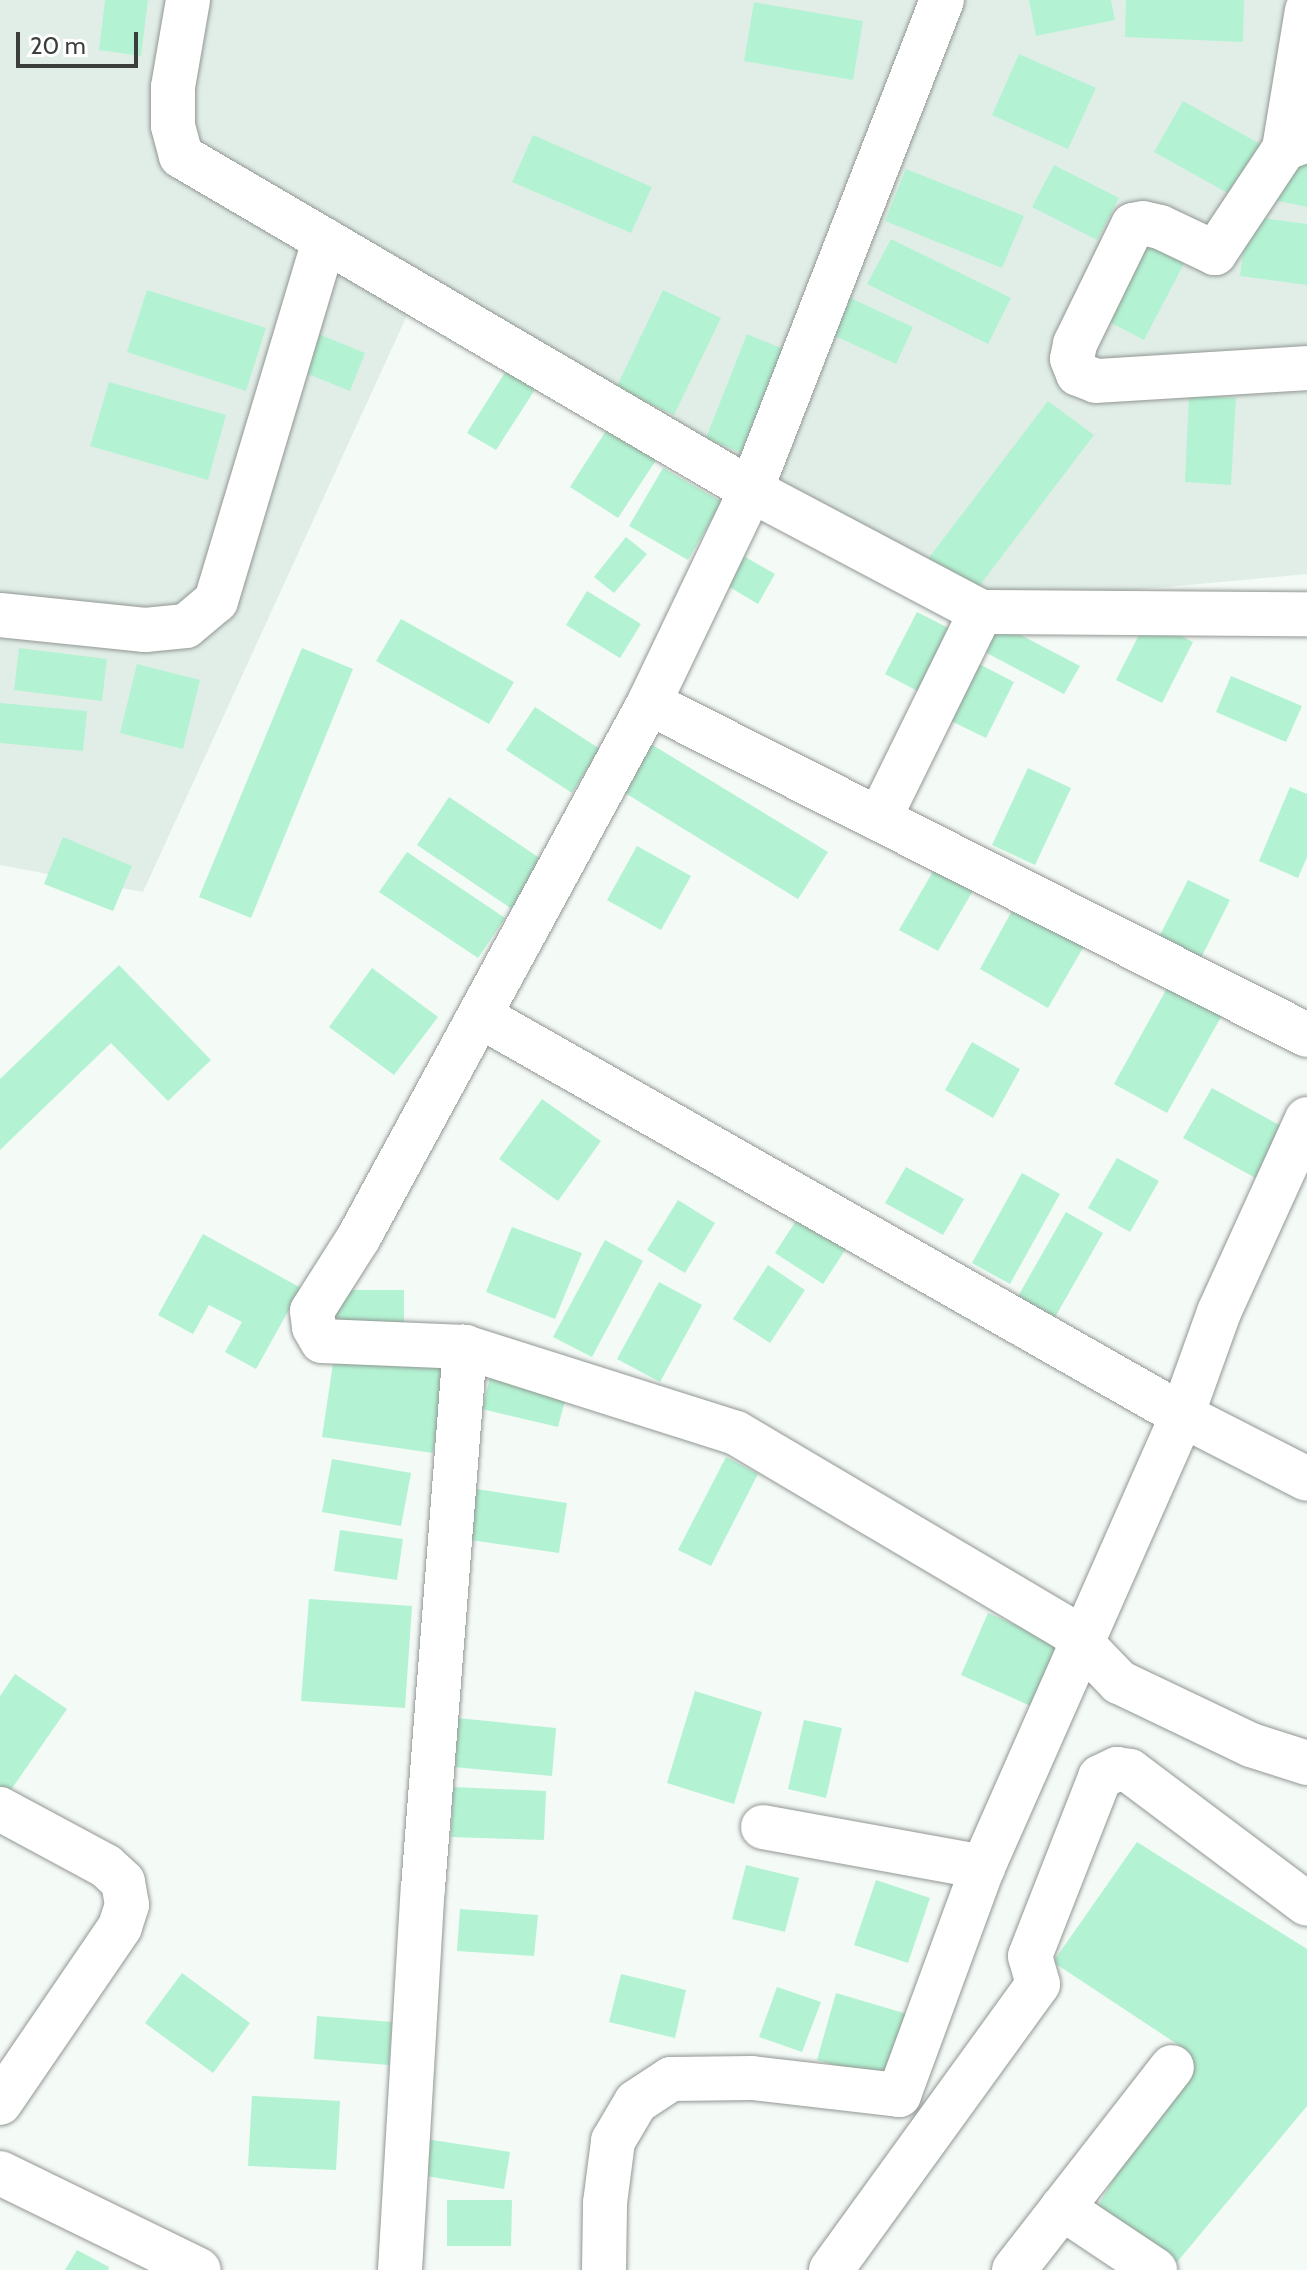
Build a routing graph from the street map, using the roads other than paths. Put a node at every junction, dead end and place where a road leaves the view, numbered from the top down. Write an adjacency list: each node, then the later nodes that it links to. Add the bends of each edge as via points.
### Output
1 (188, 0): 5 (street, via 173,87 173,126 181,156)
2 (942, 0): 7 (street)
3 (1307, 10): 4 (street)
4 (1295, 145): 6 (street, via 1215,253 1160,227 1133,225 1072,359 1078,374 1096,381)
5 (324, 240): 7 (street); 10 (street, via 216,601 186,626 145,630)
6 (1307, 368)
7 (751, 490): 8 (street); 11 (street)
8 (981, 612): 9 (street); 12 (street)
9 (1307, 614)
10 (0, 615)
11 (649, 703): 12 (street); 13 (street)
12 (879, 819): 14 (street)
13 (480, 1016): 16 (street, via 359,1237 312,1311 322,1341); 17 (street)
14 (1307, 1035)
15 (1307, 1119): 17 (street, via 1219,1312)
16 (465, 1347): 19 (street, via 736,1433 1068,1629); 30 (street)
17 (1182, 1415): 18 (street); 19 (street)
18 (1307, 1479)
19 (1083, 1644): 20 (street, via 1119,1682 1251,1745); 23 (street)
20 (1307, 1763)
21 (0, 1809): 26 (street, via 106,1866 123,1882 127,1905 120,1927)
22 (763, 1827): 23 (street)
23 (983, 1867): 31 (street, via 899,2095 752,2078 671,2079 636,2102 613,2141)
24 (1307, 1904): 32 (street, via 1130,1771 1117,1769 1100,1777 1030,1956 1038,1984)
25 (1172, 2067): 28 (street)
26 (0, 2103)
27 (0, 2173): 29 (street)
28 (1062, 2208): 33 (street); 34 (street)
29 (199, 2270)
30 (400, 2270)
31 (604, 2270)
32 (831, 2270)
33 (1014, 2270)
34 (1155, 2270)

